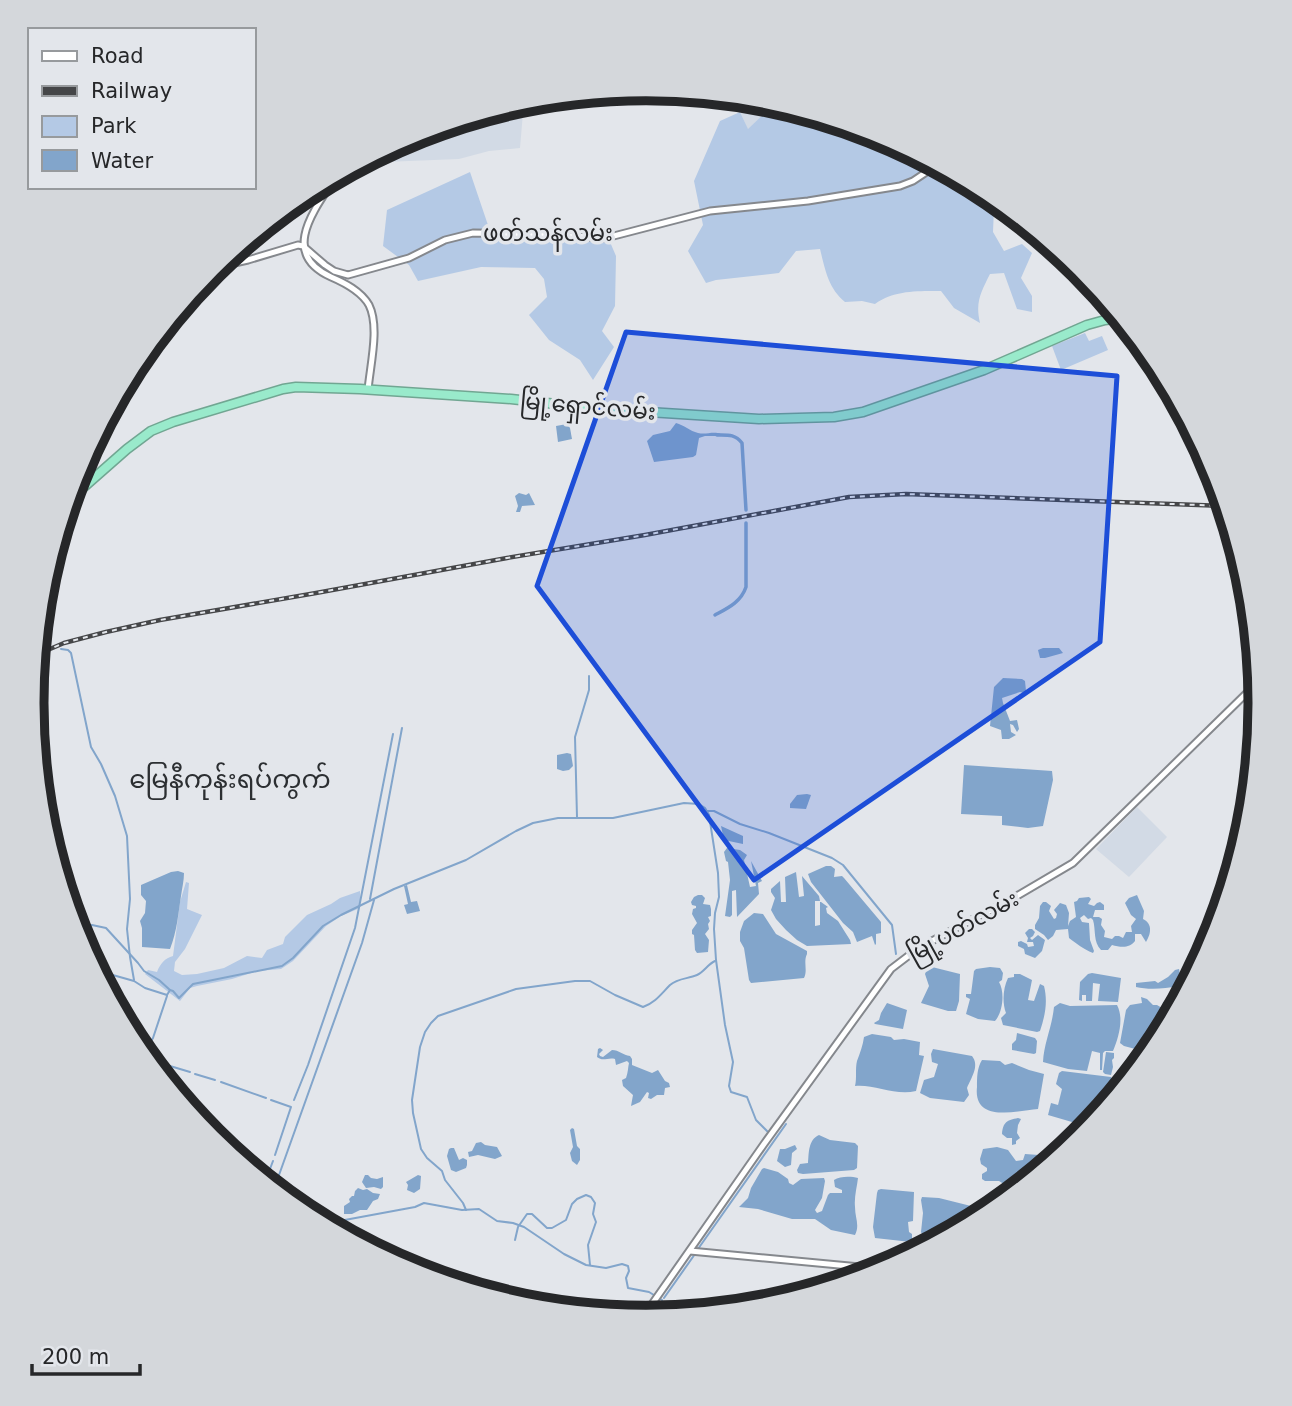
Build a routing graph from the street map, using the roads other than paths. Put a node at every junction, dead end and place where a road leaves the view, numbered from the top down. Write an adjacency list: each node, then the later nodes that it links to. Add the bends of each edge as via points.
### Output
1 (928, 171): 3 (main road, ဖတ်သန်လမ်း, via 900,186 710,211 614,237 482,233 455,237 409,258 348,275 334,271)
2 (326, 193): 3 (main road, via 307,223)
3 (303, 246): 4 (main road); 6 (main road, via 313,267 344,282 363,296 370,308 374,327)
4 (235, 263)
5 (1110, 319): 6 (highway, မြို့ရှောင်လမ်း, via 984,370 863,412 834,417 758,419)
6 (368, 390): 7 (highway, မြို့ရှောင်လမ်း, via 283,389 159,427)
7 (85, 486)
8 (1248, 692): 9 (main road, မြို့ပတ်လမ်း, via 1073,863 930,942 891,969)
9 (690, 1251): 10 (main road); 11 (main road, မြို့ပတ်လမ်း)
10 (856, 1267)
11 (652, 1305)

